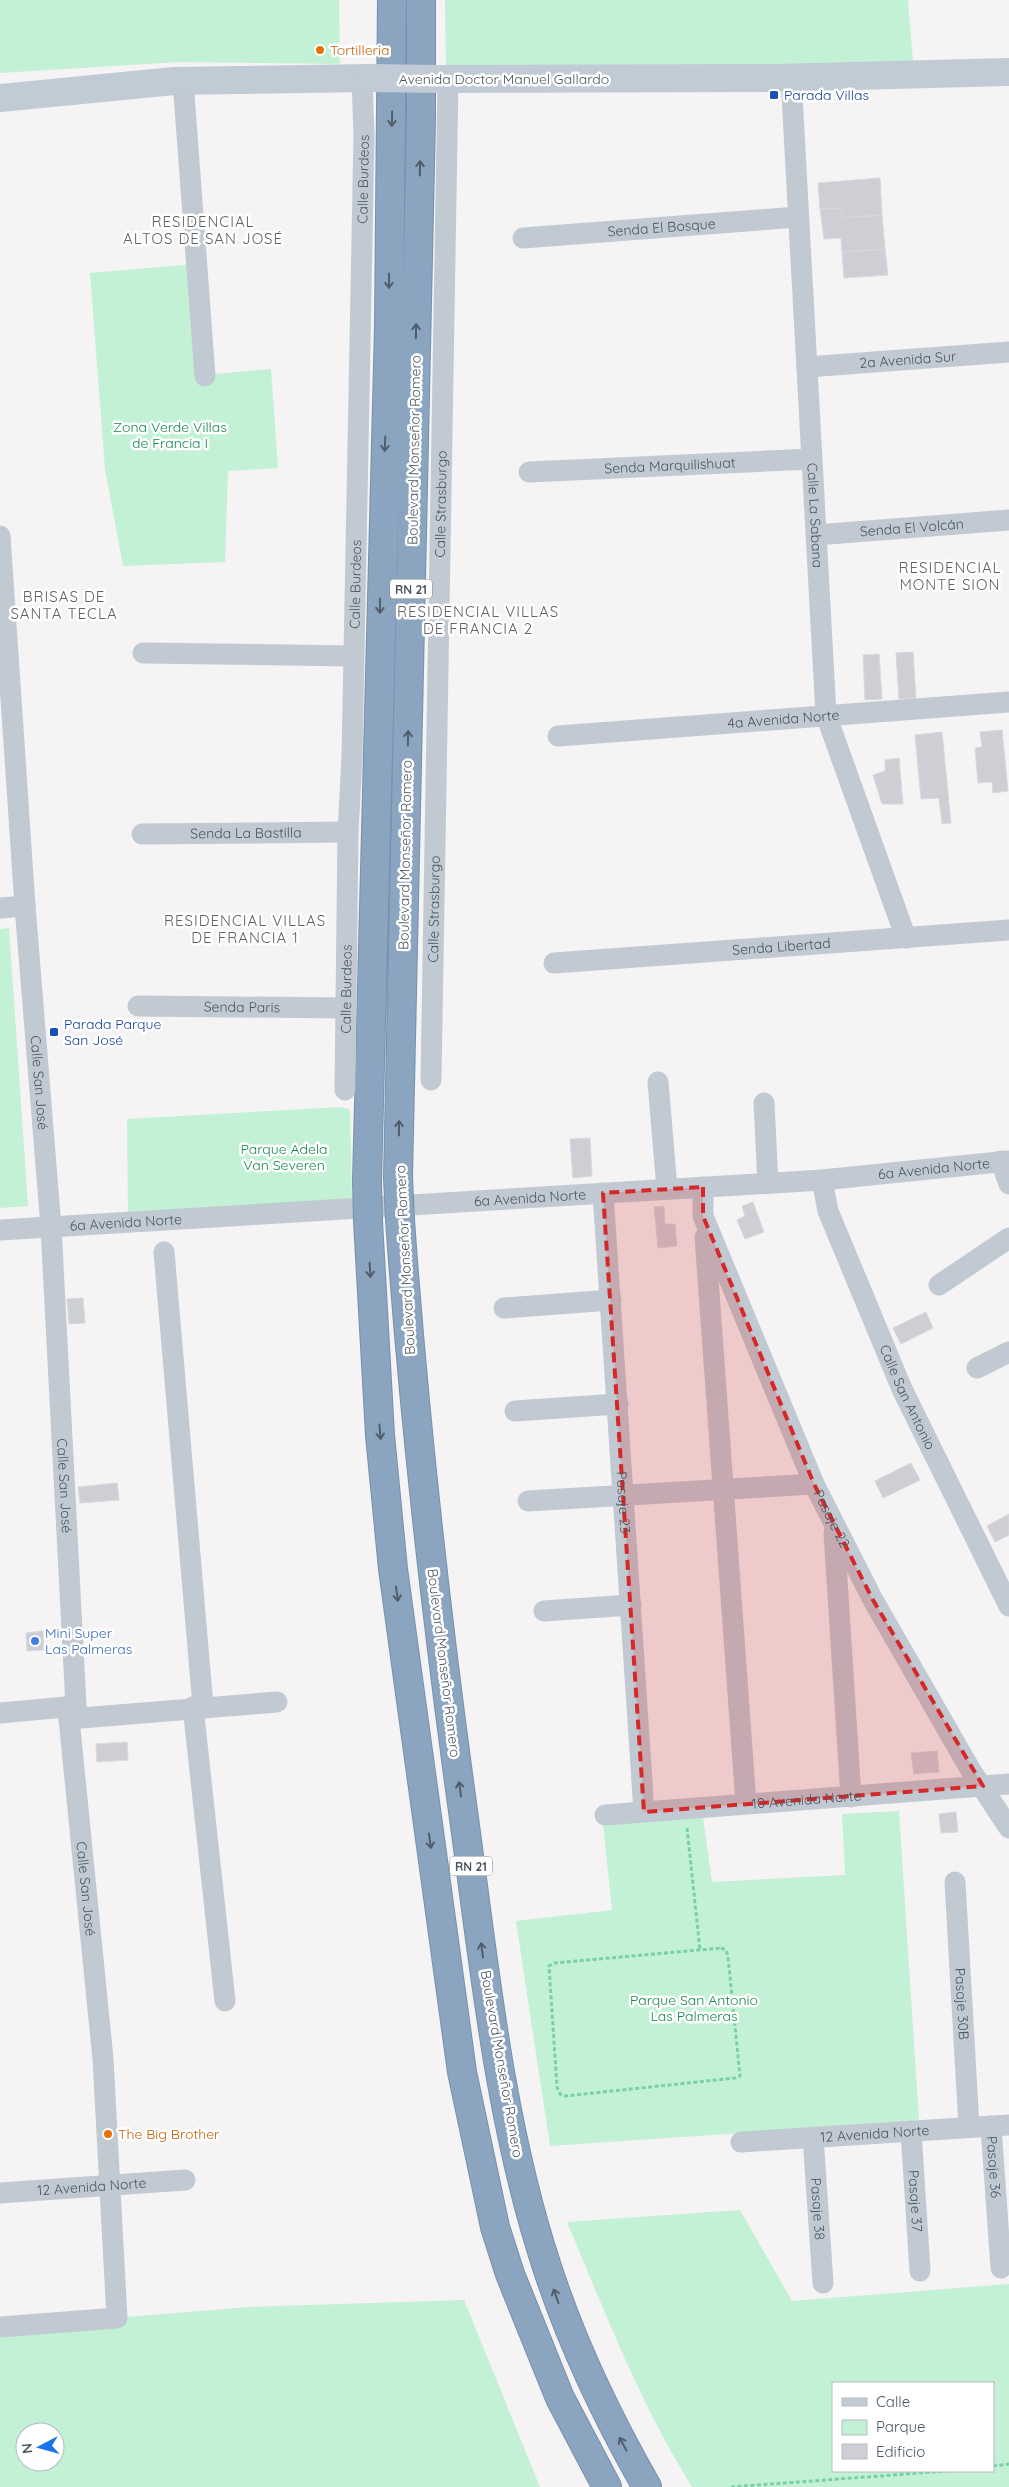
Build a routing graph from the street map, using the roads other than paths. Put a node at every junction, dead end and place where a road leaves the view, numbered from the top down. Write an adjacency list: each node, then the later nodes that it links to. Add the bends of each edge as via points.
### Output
1 (392, 0): 90 (highway, Boulevard Monseñor Romero / RN 21, one-way to 90, bridge, via 389,327 366,1181 380,1435 393,1569 462,2072 495,2227 510,2274 560,2398)
2 (421, 0): 91 (highway, Boulevard Monseñor Romero / RN 21, one-way to 2, bridge, via 603,2407 561,2310 532,2218 510,2122 491,2017 435,1607 408,1342 398,1177)
3 (1009, 72): 5 (street, Avenida Doctor Manuel Gallardo)
4 (367, 78): 6 (street, Avenida Doctor Manuel Gallardo, bridge); 7 (street, Avenida Doctor Manuel Gallardo); 20 (street, Calle Burdeos)
5 (791, 78): 6 (street, Avenida Doctor Manuel Gallardo); 9 (street, Calle La Sabana)
6 (442, 79): 34 (street, Calle Strasburgo)
7 (183, 81): 8 (street, Avenida Doctor Manuel Gallardo); 13 (street)
8 (0, 98)
9 (798, 218): 10 (street, Senda El Bosque); 12 (street, Calle La Sabana)
10 (524, 238)
11 (1009, 352): 12 (street, 2a Avenida Sur)
12 (807, 367): 14 (street, Calle La Sabana)
13 (205, 376)
14 (812, 459): 15 (street, Senda Marquilishuat); 17 (street, Calle La Sabana)
15 (529, 472)
16 (1009, 520): 17 (street, Senda El Volcán)
17 (816, 535): 22 (street, Calle La Sabana)
18 (0, 536): 24 (street, Calle San José)
19 (143, 653): 20 (street)
20 (353, 656): 25 (street, Calle Burdeos)
21 (1009, 702): 22 (street, 4a Avenida Norte)
22 (826, 715): 23 (street, 4a Avenida Norte); 30 (street, Calle La Sabana)
23 (558, 736)
24 (9, 805): 27 (street, Calle San José)
25 (348, 832): 26 (street, Senda La Bastilla); 33 (street, Calle Burdeos)
26 (142, 834)
27 (25, 906): 28 (street); 46 (street, Calle San José)
28 (0, 908)
29 (1009, 930): 30 (street, Senda Libertad)
30 (906, 938): 31 (street, Senda Libertad)
31 (554, 962)
32 (138, 1006): 33 (street, Senda Paris)
33 (346, 1008): 36 (street, Calle Burdeos)
34 (431, 1080)
35 (658, 1082): 43 (street)
36 (345, 1090)
37 (764, 1103): 40 (street)
38 (1005, 1161): 39 (street, 6a Avenida Norte); 41 (street)
39 (822, 1180): 40 (street, 6a Avenida Norte); 63 (street, Calle San Antonio, via 828,1211 902,1389)
40 (768, 1183): 42 (street, 6a Avenida Norte)
41 (1009, 1184)
42 (703, 1187): 43 (street, 6a Avenida Norte); 45 (street, Pasaje 22)
43 (667, 1189): 44 (street, 6a Avenida Norte)
44 (603, 1193): 46 (street, 6a Avenida Norte); 51 (street, Pasaje 23)
45 (703, 1216): 57 (street, Pasaje 22); 58 (street)
46 (51, 1227): 47 (street, 6a Avenida Norte); 68 (street, Calle San José)
47 (0, 1230)
48 (1009, 1238): 50 (street)
49 (164, 1252): 66 (street)
50 (939, 1285)
51 (611, 1300): 52 (street); 55 (street, Pasaje 23)
52 (504, 1308)
53 (1009, 1352): 54 (street)
54 (977, 1368)
55 (618, 1404): 56 (street); 59 (street, Pasaje 23)
56 (515, 1411)
57 (814, 1484): 58 (street); 61 (street, Pasaje 22)
58 (723, 1490): 59 (street); 72 (street)
59 (625, 1496): 60 (street); 62 (street, Pasaje 23)
60 (528, 1501)
61 (837, 1525): 70 (street, Pasaje 22, via 873,1600 970,1769); 71 (street, via 834,1533)
62 (631, 1605): 64 (street); 73 (street, Pasaje 23)
63 (1009, 1606)
64 (544, 1610)
65 (277, 1702): 66 (street)
66 (198, 1707): 68 (street); 77 (street)
67 (0, 1713): 68 (street)
68 (73, 1713): 84 (street, Calle San José, via 103,2059)
69 (1009, 1784): 70 (street, 10 Avenida Norte)
70 (983, 1786): 71 (street, 10 Avenida Norte); 75 (street, Pasaje 22)
71 (851, 1796): 72 (street, 10 Avenida Norte)
72 (746, 1804): 73 (street, 10 Avenida Norte)
73 (644, 1812): 74 (street, 10 Avenida Norte)
74 (604, 1815)
75 (1009, 1828)
76 (955, 1882): 79 (street, Pasaje 30B)
77 (225, 2002)
78 (1000, 2125): 79 (street, 12 Avenida Norte); 86 (street, Pasaje 36)
79 (969, 2127): 80 (street, 12 Avenida Norte)
80 (911, 2131): 81 (street, 12 Avenida Norte); 87 (street, Pasaje 37)
81 (813, 2137): 82 (street, 12 Avenida Norte); 88 (street, Pasaje 38)
82 (741, 2142)
83 (185, 2180): 84 (street, 12 Avenida Norte)
84 (109, 2186): 85 (street, 12 Avenida Norte); 89 (street, Calle San José, via 117,2318)
85 (0, 2193)
86 (1001, 2268)
87 (920, 2271)
88 (823, 2282)
89 (0, 2327)
90 (607, 2487)
91 (646, 2487)

